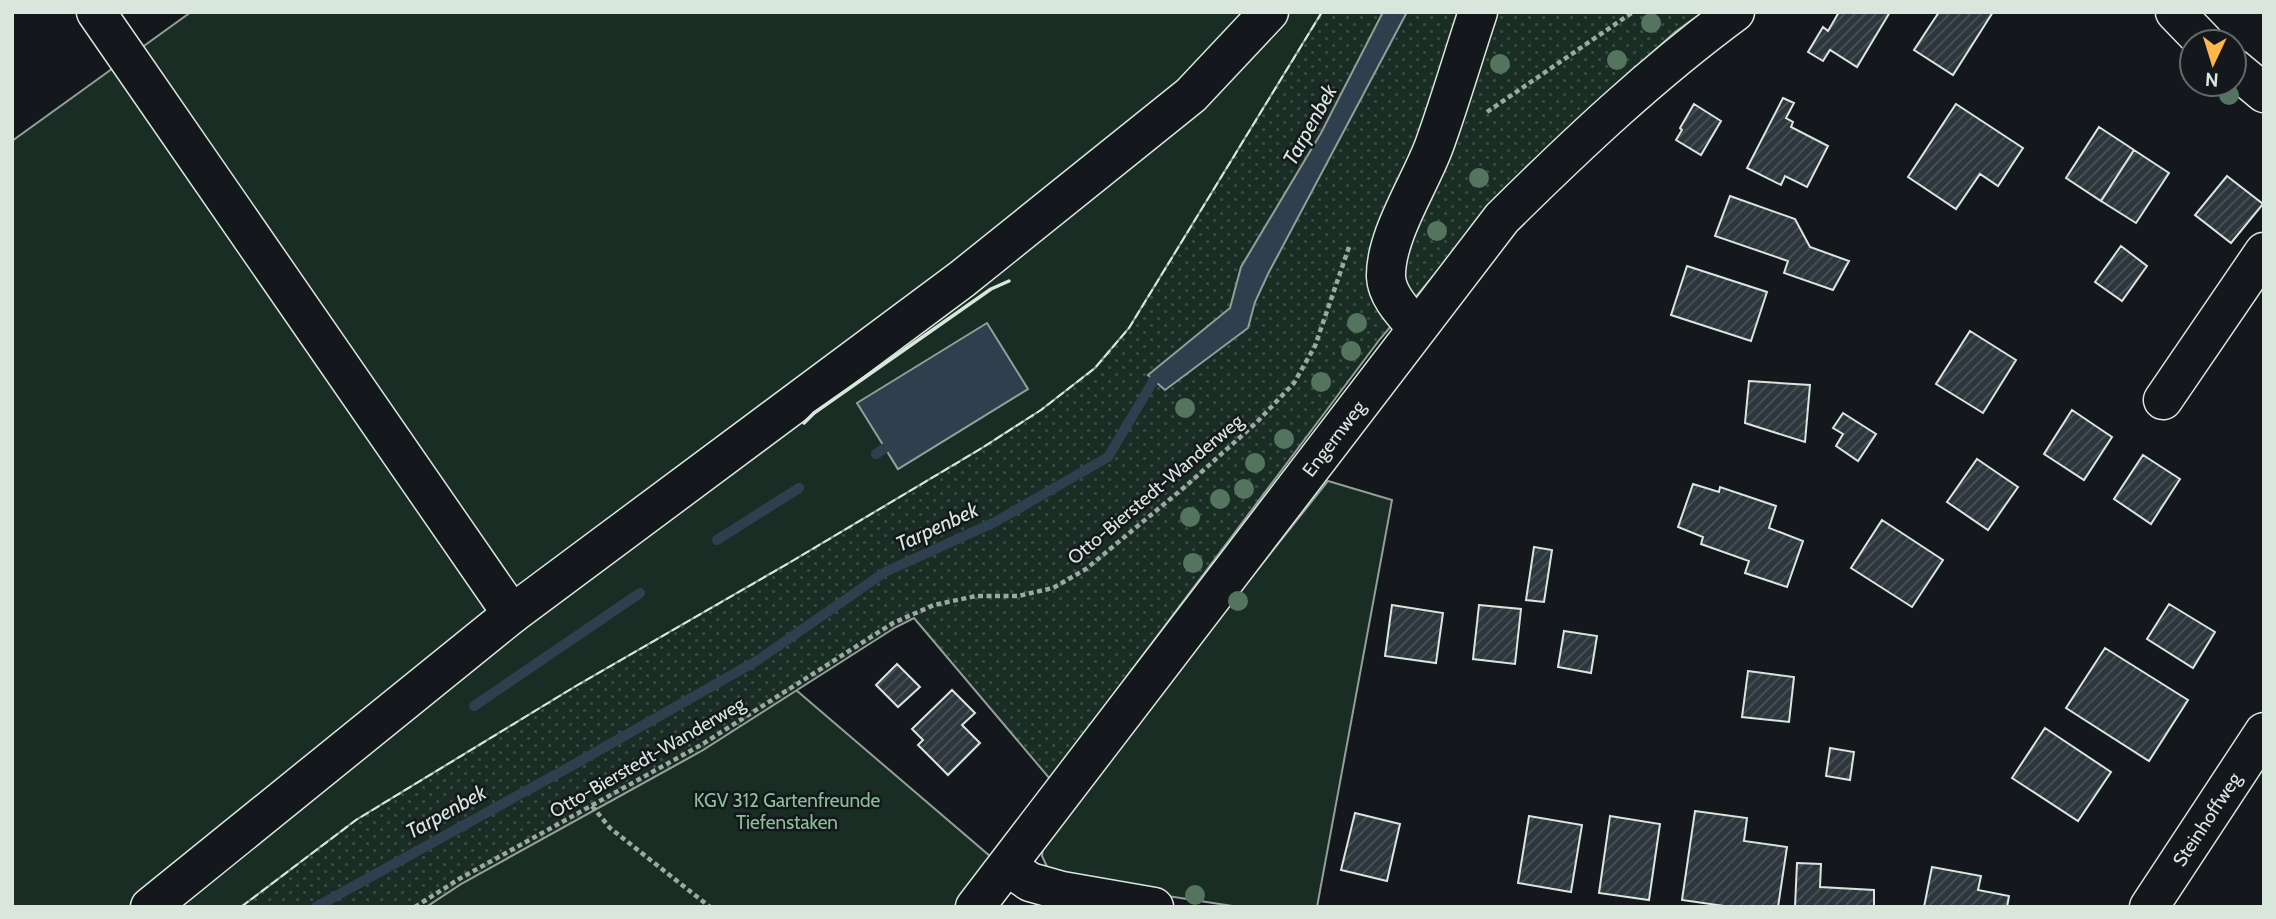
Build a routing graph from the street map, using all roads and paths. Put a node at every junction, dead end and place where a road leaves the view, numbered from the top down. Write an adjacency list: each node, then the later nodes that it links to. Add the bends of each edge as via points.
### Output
1 (96, 12): 15 (street)
2 (1269, 12): 15 (street, via 1191,95 973,270)
3 (1478, 12): 10 (street)
4 (1633, 12): 10 (path)
5 (1735, 12): 13 (street, Engernweg, via 1596,126 1502,218)
6 (2175, 12): 7 (street)
7 (2190, 28)
8 (2248, 80): 9 (street)
9 (2264, 93)
10 (1433, 148): 13 (street, via 1396,233 1386,279 1397,305)
11 (1352, 242): 17 (path, Otto-Bierstedt-Wanderweg, via 1315,346 1294,383 1187,485 1086,569 1053,588 1018,596 976,596 913,613 701,745)
12 (2264, 252): 14 (street)
13 (1416, 327): 18 (street, Engernweg)
14 (2163, 400)
15 (512, 614): 19 (street)
16 (2264, 732): 24 (street, Steinhoffweg)
17 (592, 806): 20 (path, Otto-Bierstedt-Wanderweg); 21 (path, via 610,828)
18 (1007, 866): 22 (street, Engernweg); 23 (street, via 1030,882 1062,891)
19 (150, 907)
20 (415, 907)
21 (710, 907)
22 (975, 907)
23 (1154, 907)
24 (2149, 907)

